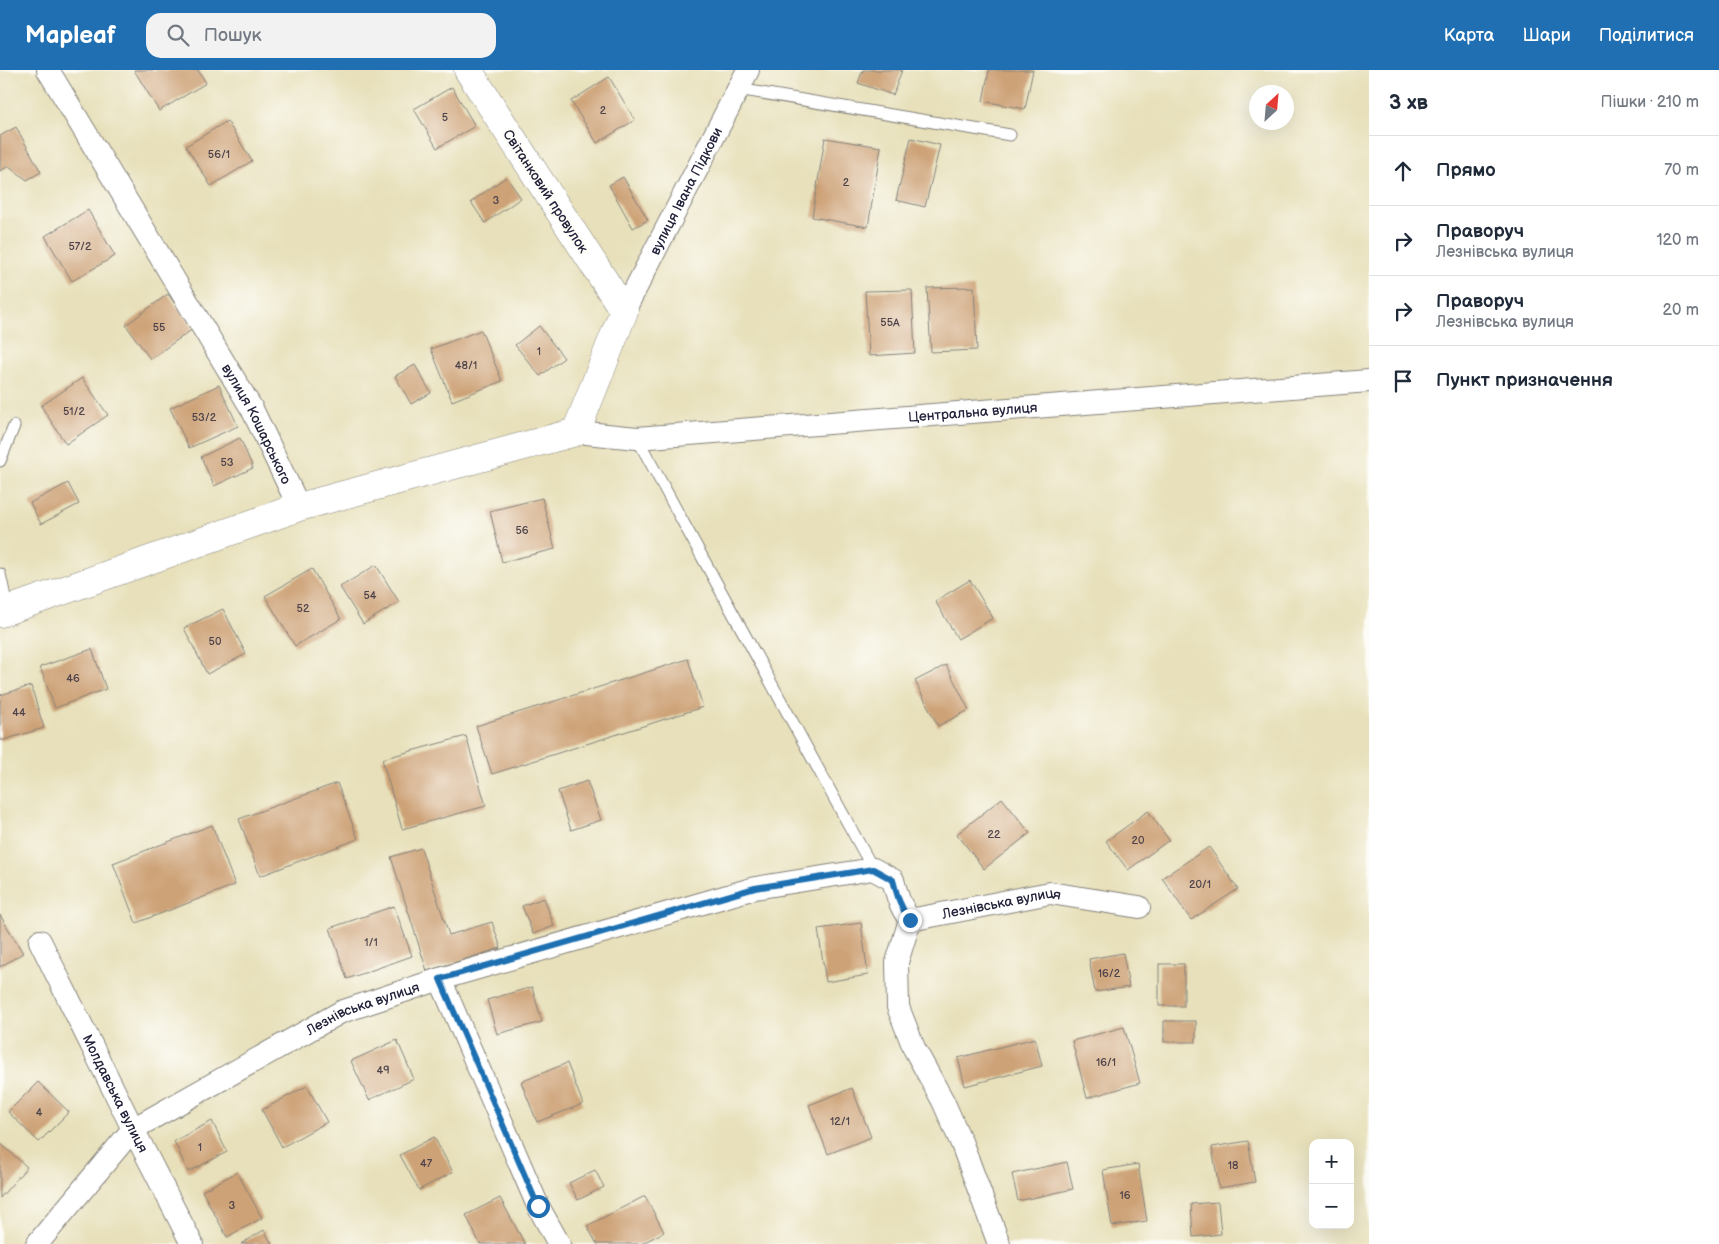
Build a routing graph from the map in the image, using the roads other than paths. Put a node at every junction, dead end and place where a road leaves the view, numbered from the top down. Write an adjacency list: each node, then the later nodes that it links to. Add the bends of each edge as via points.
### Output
1 (48, 70): 11 (street, вулиця Кошарського, via 252,409)
2 (468, 70): 5 (street, Світанковий провулок)
3 (743, 79): 4 (lane); 5 (street, вулиця Івана Підкови)
4 (1010, 135)
5 (624, 311): 8 (street)
6 (1369, 381): 9 (street, Центральна вулиця)
7 (14, 426): 10 (lane)
8 (576, 432): 9 (street, Центральна вулиця); 11 (street)
9 (637, 438): 14 (lane)
10 (0, 461)
11 (300, 507): 13 (street)
12 (0, 574): 13 (lane)
13 (4, 612)
14 (873, 869): 16 (street, via 893,880 898,901); 18 (street, Лезнівська вулиця, via 755,888)
15 (1138, 907): 16 (street, Лезнівська вулиця, via 1050,893)
16 (910, 920): 23 (street, via 897,962 898,1007 914,1048 962,1144)
17 (40, 941): 19 (street, Молдавська вулиця)
18 (440, 979): 19 (street, Лезнівська вулиця, via 341,1012); 22 (street, via 538,1206)
19 (133, 1128): 20 (street, Лезнівська вулиця); 21 (street, Молдавська вулиця)
20 (37, 1244)
21 (192, 1244)
22 (559, 1244)
23 (999, 1244)

